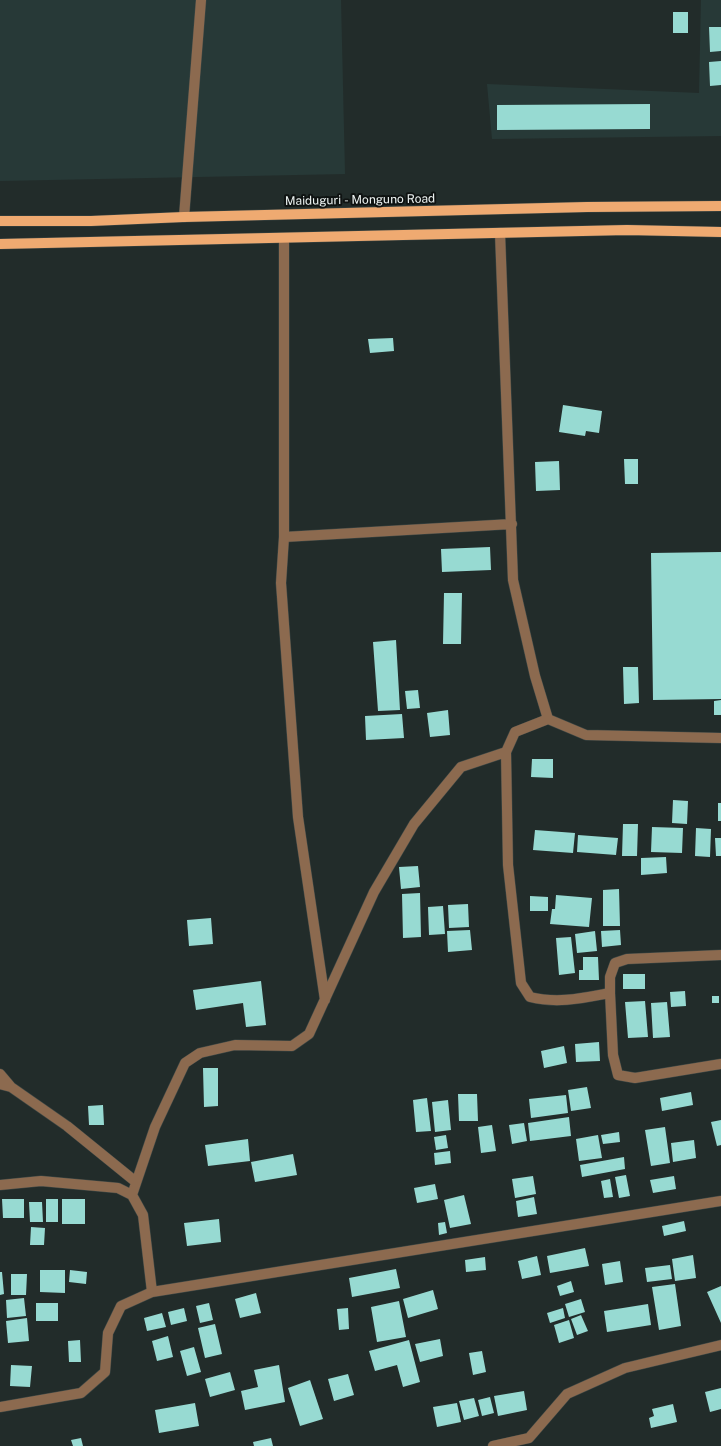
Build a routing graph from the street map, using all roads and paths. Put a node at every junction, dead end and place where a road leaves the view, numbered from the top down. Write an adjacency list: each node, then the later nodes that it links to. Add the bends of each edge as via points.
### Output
1 (201, 0): 3 (street)
2 (721, 206): 3 (main road, Maiduguri - Monguno Road)
3 (184, 217): 4 (main road, Maiduguri - Monguno Road)
4 (0, 221)
5 (721, 232): 6 (main road, via 628,230)
6 (500, 233): 7 (main road); 9 (street)
7 (284, 238): 8 (main road); 10 (street)
8 (0, 244)
9 (512, 524): 10 (street); 11 (street, via 514,580 535,676)
10 (284, 536): 16 (street, via 281,583 298,817)
11 (548, 718): 12 (street, via 586,735); 13 (street, via 514,732)
12 (721, 738)
13 (506, 752): 15 (street, via 508,865 521,983 530,997 546,1001); 16 (street, via 461,767 414,824 374,892)
14 (721, 955): 15 (street, via 627,960 615,963 610,976)
15 (610, 993): 17 (street, via 613,1055 618,1075 635,1078)
16 (325, 1000): 21 (street, via 309,1034 292,1046 235,1045 200,1053 185,1063 155,1127)
17 (721, 1064)
18 (0, 1074): 20 (street)
19 (0, 1084): 20 (street)
20 (11, 1087): 21 (street, via 67,1126)
21 (136, 1182): 23 (street)
22 (0, 1185): 23 (street, via 41,1181 118,1188)
23 (132, 1195): 25 (street, via 143,1215)
24 (721, 1201): 25 (street)
25 (152, 1292): 27 (street, via 120,1306 108,1332 105,1372 81,1393)
26 (721, 1345): 28 (street, via 626,1368 567,1394 529,1438)
27 (0, 1407)
28 (493, 1446)

